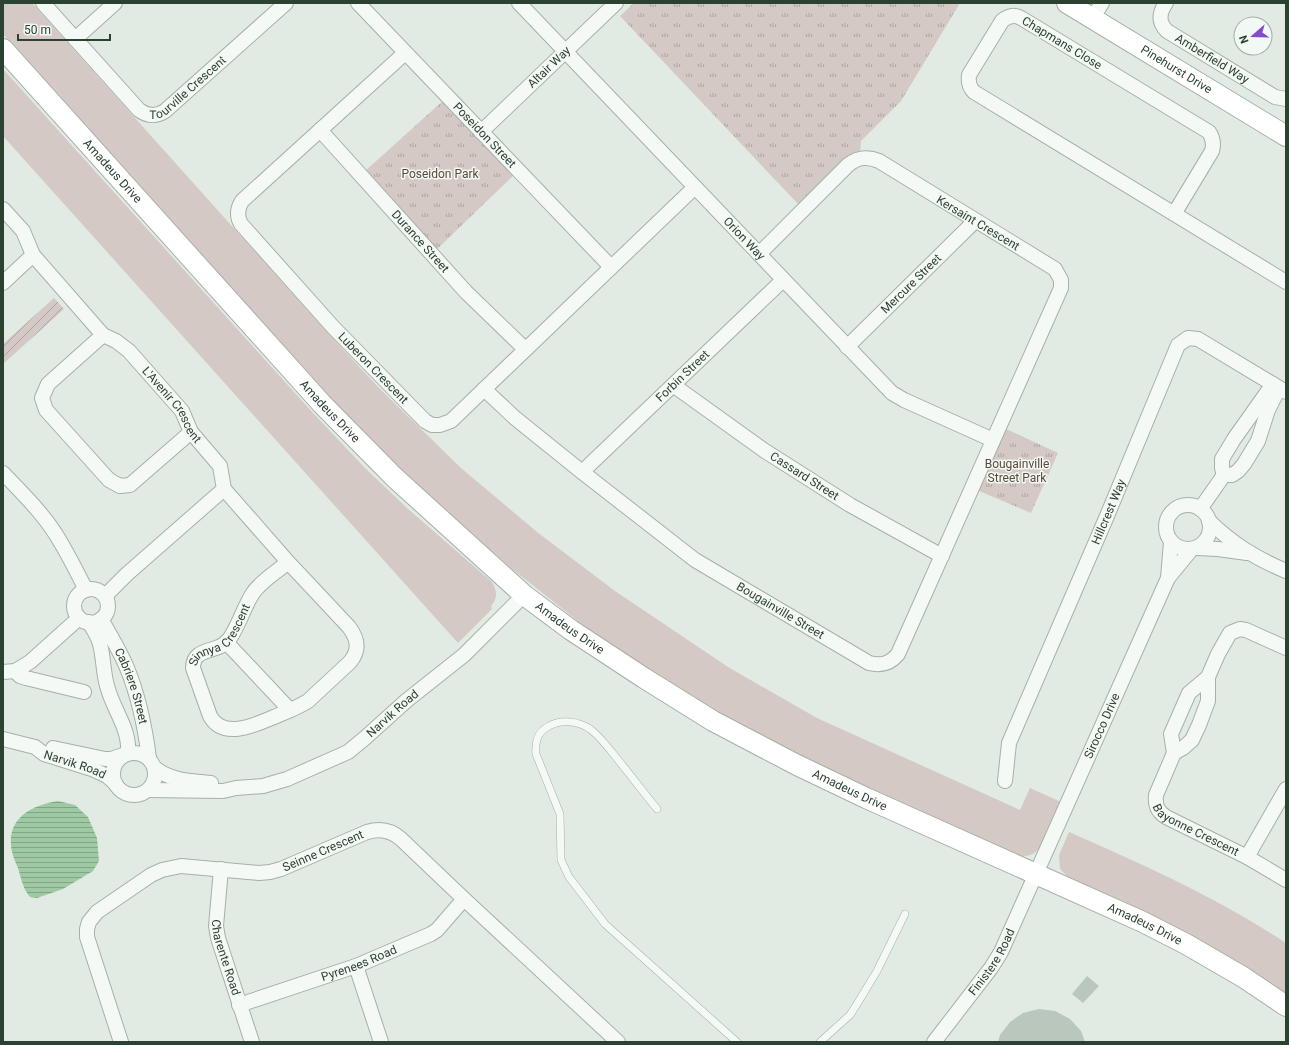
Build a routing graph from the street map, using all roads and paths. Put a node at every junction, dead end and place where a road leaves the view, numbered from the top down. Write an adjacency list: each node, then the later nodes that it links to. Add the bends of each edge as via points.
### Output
1 (43, 3): 10 (street, Tourville Crescent)
2 (115, 3): 10 (street)
3 (286, 3): 10 (street, Tourville Crescent, via 165,111 154,115 139,110)
4 (358, 3): 13 (street, Poseidon Street)
5 (519, 3): 12 (street, Orion Way)
6 (616, 3): 12 (street, Altair Way)
7 (1067, 3): 9 (street, Pinehurst Drive)
8 (1166, 3): 14 (street, Amberfield Way, via 1160,18 1162,26 1167,31 1276,97)
9 (1097, 11): 17 (street, Pinehurst Drive)
10 (75, 39)
11 (3, 49): 50 (street, Amadeus Drive, via 327,410 394,477)
12 (566, 52): 16 (street, Altair Way); 18 (street, Orion Way)
13 (405, 53): 15 (street, Luberon Crescent); 16 (street, Poseidon Street)
14 (1286, 99)
15 (320, 130): 30 (street, Durance Street, via 466,292); 33 (street, Luberon Crescent, via 242,201 238,213 241,224 333,327 428,423 440,426 448,423)
16 (481, 132): 24 (street, Poseidon Street)
17 (1286, 136)
18 (695, 187): 22 (street, Orion Way); 24 (street, Luberon Crescent)
19 (3, 209): 23 (street, L'Avenir Crescent, via 22,231)
20 (1174, 214): 20 (street, Chapmans Close, via 972,90 970,75 1005,18 1014,15 1021,18 1209,132 1213,143 1212,151); 26 (street, Chapmans Close)
21 (975, 221): 22 (street, Kersaint Crescent, via 879,161 867,157 860,158 848,165); 29 (street, Mercure Street); 35 (street, Kersaint Crescent, via 1055,269 1062,284)
22 (758, 254): 25 (street, Orion Way)
23 (33, 255): 27 (street); 28 (street, L'Avenir Crescent)
24 (611, 267): 30 (street, Luberon Crescent)
25 (783, 280): 29 (street, Orion Way); 31 (street, Forbin Street)
26 (1285, 280)
27 (3, 283)
28 (103, 335): 34 (street, L'Avenir Crescent, via 129,351 182,411); 34 (street, via 48,384 42,398 46,410 109,480 120,486 130,485)
29 (847, 346): 35 (street, Orion Way, via 896,396)
30 (526, 349): 33 (street, Luberon Crescent)
31 (674, 385): 36 (street, Forbin Street); 45 (street, Cassard Street, via 764,451 850,505)
32 (1280, 388): 38 (street, via 1234,439 1222,459); 38 (street, via 1268,410 1258,441 1244,464 1232,475); 66 (street, Hillcrest Way, via 1198,339 1188,338 1178,345 1009,743)
33 (484, 389): 36 (street, Bougainville Street, via 515,418)
34 (191, 432): 39 (street, L'Avenir Crescent, via 220,466)
35 (993, 440): 45 (street, Bougainville Street)
36 (582, 472): 45 (street, Bougainville Street, via 695,560 875,665 888,663 898,654)
37 (3, 473): 49 (street, via 47,521)
38 (1224, 475): 40 (street)
39 (224, 489): 46 (street, Sinnya Crescent); 51 (street)
40 (1200, 509): 41 (street); 42 (street, via 1190,505 1183,506 1170,514 1166,528)
41 (1209, 521): 43 (street, via 1208,538); 44 (street)
42 (1171, 542): 43 (street, via 1183,549); 48 (street, Sirocco Drive)
43 (1194, 549): 44 (street, via 1218,549); 48 (street, Sirocco Drive)
44 (1249, 554): 47 (street)
45 (942, 556)
46 (288, 562): 53 (street, Sinnya Crescent, via 253,593); 59 (street, Sinnya Crescent, via 349,627 358,647 350,662 308,701)
47 (1286, 571)
48 (1168, 578): 74 (street, Sirocco Drive)
49 (86, 590): 51 (street, via 96,590); 52 (street, via 79,594 75,602 76,613)
50 (524, 595): 68 (street, Narvik Road, via 464,656 406,701 348,752 287,779 264,786); 74 (street, Amadeus Drive, via 571,630 713,720 796,765)
51 (105, 596): 52 (street, via 107,612)
52 (90, 619): 55 (street, via 30,662); 58 (street, Cabriere Street, via 127,668); 60 (street, Cabriere Street, via 99,642 108,690)
53 (226, 642): 59 (street); 59 (street, Sinnya Crescent, via 198,655 193,666 210,716 215,723 227,728 248,727)
54 (1286, 648): 56 (street, Bayonne Crescent, via 1246,630 1235,631 1226,638)
55 (9, 672): 57 (street)
56 (1208, 677): 64 (street, Bayonne Crescent, via 1208,701 1199,725 1192,740); 64 (street, Bayonne Crescent, via 1189,693 1171,734)
57 (84, 692)
58 (139, 706): 60 (street); 65 (street, Cabriere Street)
59 (290, 710)
60 (119, 714): 63 (street, Cabriere Street, via 127,736)
61 (3, 739): 62 (street, Narvik Road)
62 (34, 747): 63 (street, Narvik Road, via 45,746 105,759); 67 (street, Narvik Road, via 44,754 102,773)
63 (125, 754): 65 (street, via 139,752); 67 (street, via 114,766 112,777)
64 (1174, 754): 72 (street, Bayonne Crescent, via 1156,795 1157,808 1166,817)
65 (152, 763): 68 (street, Narvik Road, via 167,776); 70 (street, via 155,778)
66 (1006, 781)
67 (115, 783): 70 (street, via 128,794 138,795)
68 (236, 788): 70 (street, Narvik Road, via 223,791)
69 (1286, 789): 72 (street)
70 (148, 790)
71 (657, 809): 85 (lane, via 589,728 574,722 563,722 544,728 538,735 535,744 536,754 560,814 561,860 569,877 605,924)
72 (1247, 858): 75 (street, Bayonne Crescent)
73 (221, 869): 76 (street, Seinne Crescent, via 276,871 367,832 382,830 393,832 402,839); 79 (street, Charente Road, via 217,932); 81 (street, Seinne Crescent, via 181,866 162,870 97,912 89,922 88,941)
74 (1036, 874): 80 (street, Amadeus Drive, via 1186,944); 87 (street, Finistere Road, via 997,960)
75 (1286, 880)
76 (464, 899): 78 (street, Pyrenees Road, via 431,934); 84 (street, Seinne Crescent)
77 (905, 914): 86 (lane, via 877,971 857,1004)
78 (356, 966): 79 (street, Pyrenees Road); 83 (street)
79 (239, 1005): 82 (street, Charente Road)
80 (1286, 1006)
81 (122, 1042)
82 (252, 1042)
83 (381, 1042)
84 (618, 1042)
85 (737, 1042)
86 (820, 1042)
87 (934, 1042)

